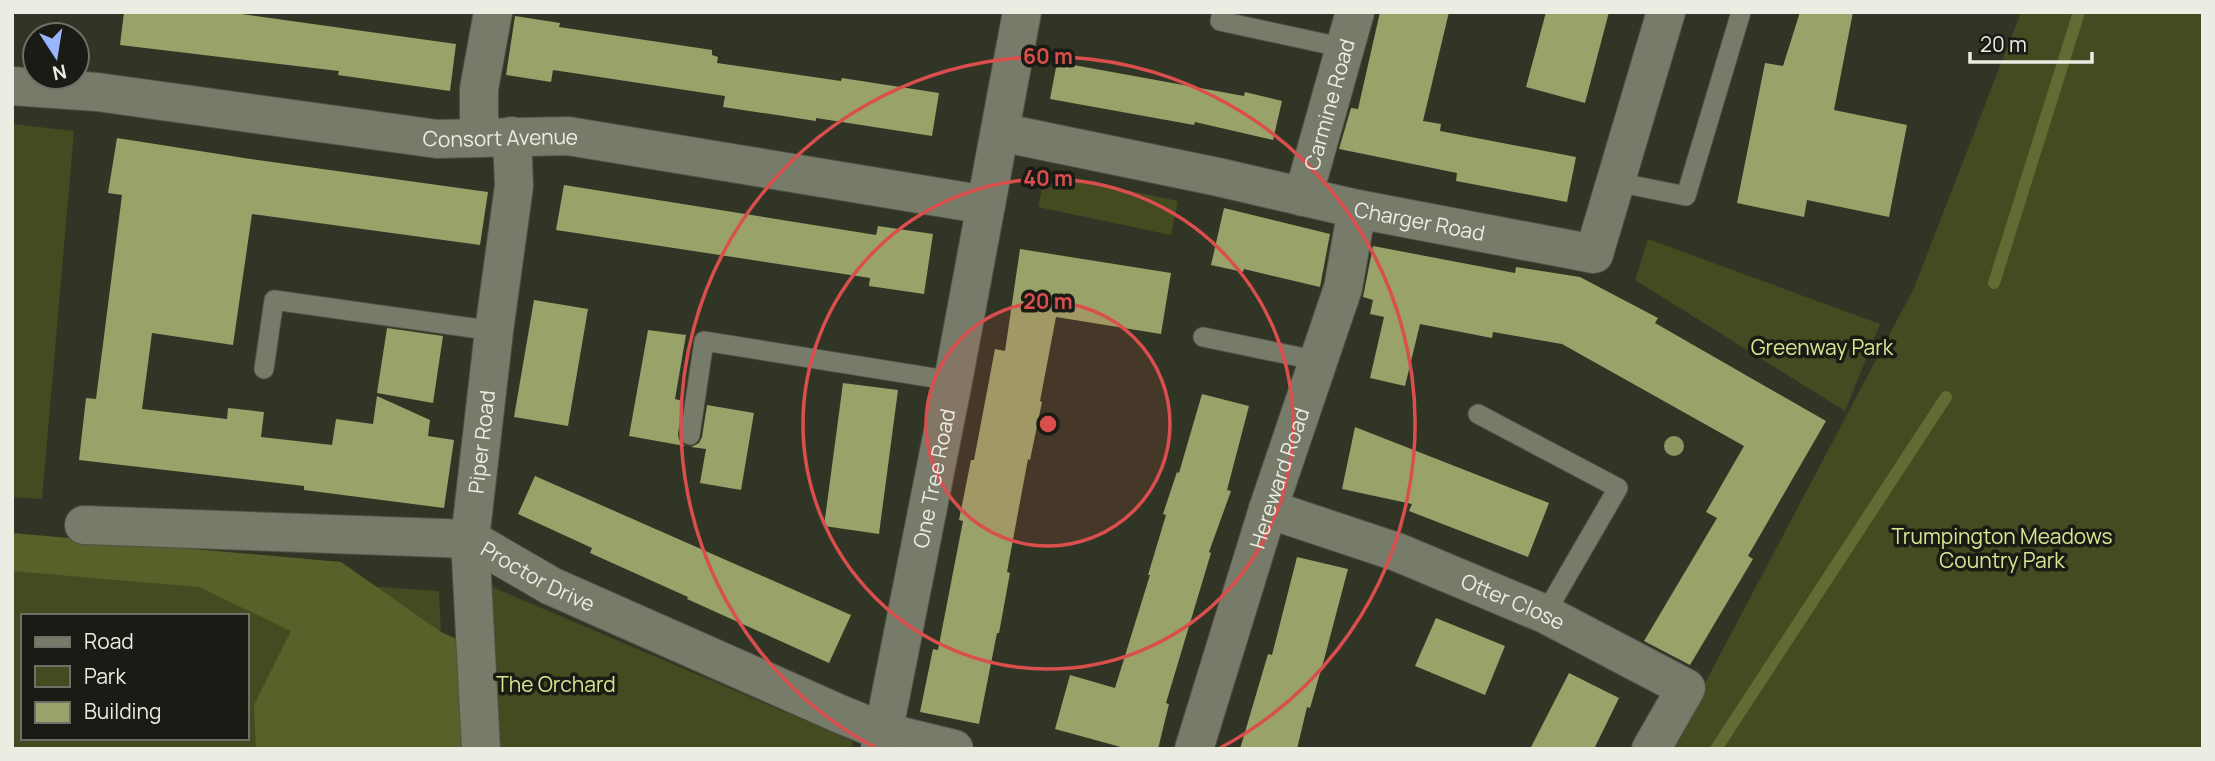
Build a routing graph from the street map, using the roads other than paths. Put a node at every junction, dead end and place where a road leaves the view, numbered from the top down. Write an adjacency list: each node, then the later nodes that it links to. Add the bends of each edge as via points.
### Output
1 (493, 12): 9 (street, Piper Road, via 479,89)
2 (1022, 12): 8 (street, One Tree Road)
3 (1222, 12): 6 (lane, via 1220,21)
4 (1666, 12): 10 (street, Charger Road)
5 (1741, 12): 10 (lane, via 1686,196)
6 (1350, 30): 11 (street, Carmine Road)
7 (12, 86): 9 (street, Consort Avenue, via 97,92 437,139)
8 (1000, 132): 11 (street, Charger Road); 12 (street, One Tree Road)
9 (496, 137): 12 (street, Consort Avenue, via 568,136); 14 (street, Piper Road, via 514,186)
10 (1616, 181): 13 (street, Charger Road, via 1594,254)
11 (1303, 197): 13 (street, Charger Road)
12 (986, 205): 18 (street, One Tree Road)
13 (1357, 209): 16 (street, Hereward Road, via 1343,288)
14 (494, 331): 17 (lane, via 274,300); 23 (street, Piper Road)
15 (1203, 337): 16 (lane)
16 (1319, 361): 21 (street, Hereward Road)
17 (264, 369)
18 (953, 381): 20 (lane, via 704,341); 25 (street, One Tree Road)
19 (1478, 414): 24 (lane, via 1618,488)
20 (690, 435)
21 (1268, 509): 24 (street, Otter Close, via 1397,552); 28 (street, Hereward Road)
22 (84, 525): 23 (street, Proctor Drive)
23 (470, 539): 25 (street, Proctor Drive, via 551,586); 26 (street, Piper Road)
24 (1545, 614): 29 (street, Otter Close, via 1686,688)
25 (882, 740): 27 (street, Proctor Drive)
26 (481, 749)
27 (954, 749)
28 (1194, 749)
29 (1651, 749)

